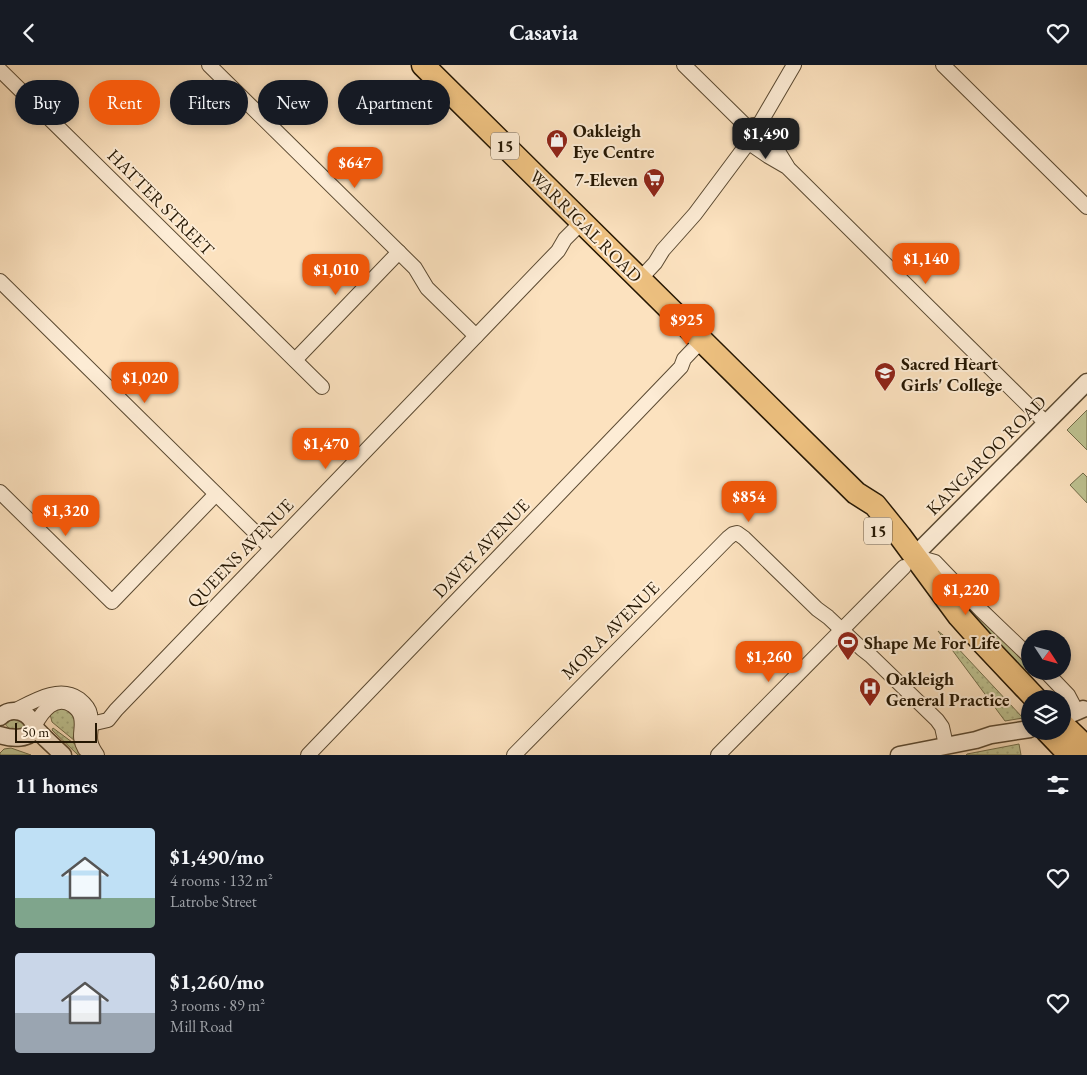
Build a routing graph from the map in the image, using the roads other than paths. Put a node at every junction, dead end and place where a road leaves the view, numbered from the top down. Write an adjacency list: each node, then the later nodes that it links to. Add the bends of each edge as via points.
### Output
1 (209, 65): 12 (street)
2 (423, 65): 11 (highway, WARRIGAL ROAD / 15)
3 (684, 65): 7 (street)
4 (794, 65): 7 (street)
5 (943, 65): 10 (street)
6 (0, 70): 17 (street, HATTER STREET)
7 (757, 130): 8 (street, via 760,144); 9 (street, via 780,153)
8 (750, 144): 9 (street); 13 (street, via 695,214 663,250 654,255)
9 (787, 167): 20 (street)
10 (1087, 207)
11 (584, 224): 13 (highway, WARRIGAL ROAD / 15); 15 (street, QUEENS AVENUE, via 565,239 558,251)
12 (398, 252): 15 (street, via 415,268 427,288); 17 (street)
13 (638, 277): 16 (highway, WARRIGAL ROAD / 15)
14 (0, 281): 22 (street)
15 (476, 336): 23 (street, QUEENS AVENUE)
16 (705, 343): 24 (highway, WARRIGAL ROAD / 15, via 856,493 866,513); 41 (street, DAVEY AVENUE, via 684,359 681,367)
17 (295, 360): 19 (street, HATTER STREET)
18 (1087, 382): 20 (street, KANGAROO ROAD)
19 (322, 387)
20 (1046, 423): 24 (street, KANGAROO ROAD)
21 (0, 492): 22 (street, via 112,603)
22 (216, 494): 23 (street)
23 (271, 548): 31 (street, QUEENS AVENUE, via 108,720)
24 (909, 561): 25 (street); 26 (street, via 935,563); 28 (highway, WARRIGAL ROAD / 15, via 947,624 982,665)
25 (841, 629): 35 (street, via 937,720); 42 (street, MORA AVENUE, via 741,535 735,533); 43 (street)
26 (1021, 648)
27 (1053, 680): 30 (street, via 1068,695)
28 (1021, 698)
29 (6, 712): 31 (street, via 51,694 68,693 87,706); 33 (street, via 26,714 32,719)
30 (1077, 714): 36 (highway)
31 (86, 718): 33 (street, via 69,703 55,703); 39 (street, via 80,736 87,751); 40 (street, via 90,743)
32 (1021, 730): 35 (street)
33 (17, 734): 37 (street); 38 (street, via 46,739)
34 (1056, 740): 45 (highway)
35 (946, 745): 44 (street)
36 (1087, 748)
37 (52, 755)
38 (63, 755)
39 (93, 755)
40 (97, 755)
41 (308, 755)
42 (514, 755)
43 (718, 755)
44 (899, 755)
45 (1070, 755)

